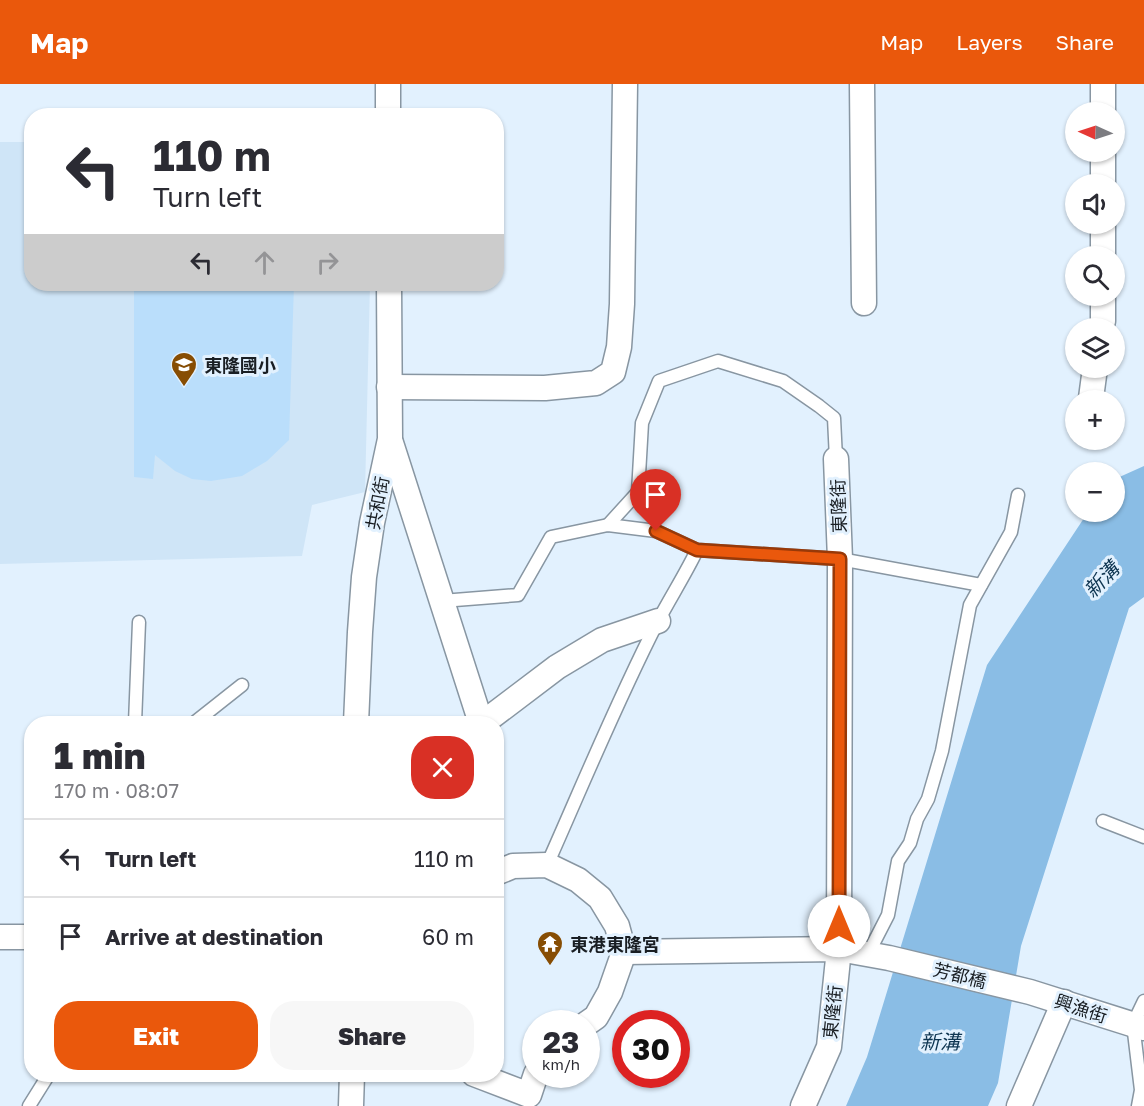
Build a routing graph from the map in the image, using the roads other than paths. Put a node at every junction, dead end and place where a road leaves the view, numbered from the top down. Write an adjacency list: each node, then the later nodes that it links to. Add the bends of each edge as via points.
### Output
1 (388, 84): 6 (street)
2 (625, 84): 9 (street, via 622,304 613,372 596,383 546,388)
3 (862, 84): 8 (street)
4 (1103, 84): 5 (street)
5 (1103, 102)
6 (388, 108)
7 (389, 291): 9 (street, 共和街)
8 (864, 303)
9 (390, 387): 10 (street, 共和街)
10 (390, 439): 17 (street); 23 (street, 共和街, via 364,577)
11 (836, 459): 13 (lane, via 834,418 783,381 718,361 659,381 642,423 638,492); 15 (street, 東隆街)
12 (1018, 495): 16 (lane, via 1011,532)
13 (608, 525): 14 (lane, via 656,531); 17 (lane, via 551,537 518,595)
14 (697, 550): 15 (lane); 18 (lane)
15 (840, 559): 16 (lane); 32 (street, 東隆街)
16 (981, 585): 34 (lane, via 970,605 942,751 928,799 898,861)
17 (442, 601): 24 (street)
18 (658, 621): 25 (street, via 602,640 557,667); 28 (lane)
19 (139, 622): 21 (lane)
20 (242, 686): 22 (lane)
21 (135, 716)
22 (203, 716)
23 (356, 716)
24 (480, 716)
25 (491, 716)
26 (1103, 821): 27 (lane)
27 (1144, 837)
28 (547, 865): 29 (street); 33 (street, via 578,880 600,898 617,926)
29 (504, 870)
30 (0, 937): 31 (street)
31 (24, 937)
32 (839, 949): 33 (street); 34 (street, 芳都橋); 46 (street, 東隆街, via 829,1047)
33 (624, 952): 38 (street)
34 (879, 956): 35 (street, 芳都橋)
35 (1030, 992): 37 (street, 興漁街)
36 (1144, 1001): 39 (lane)
37 (1064, 1002): 39 (street, 興漁街); 47 (street)
38 (600, 1010)
39 (1138, 1026): 48 (lane, 興漁街)
40 (43, 1082): 44 (lane)
41 (352, 1082): 45 (street)
42 (499, 1082): 43 (street)
43 (531, 1092)
44 (29, 1106)
45 (351, 1106)
46 (803, 1106)
47 (1019, 1106)
48 (1138, 1106)

